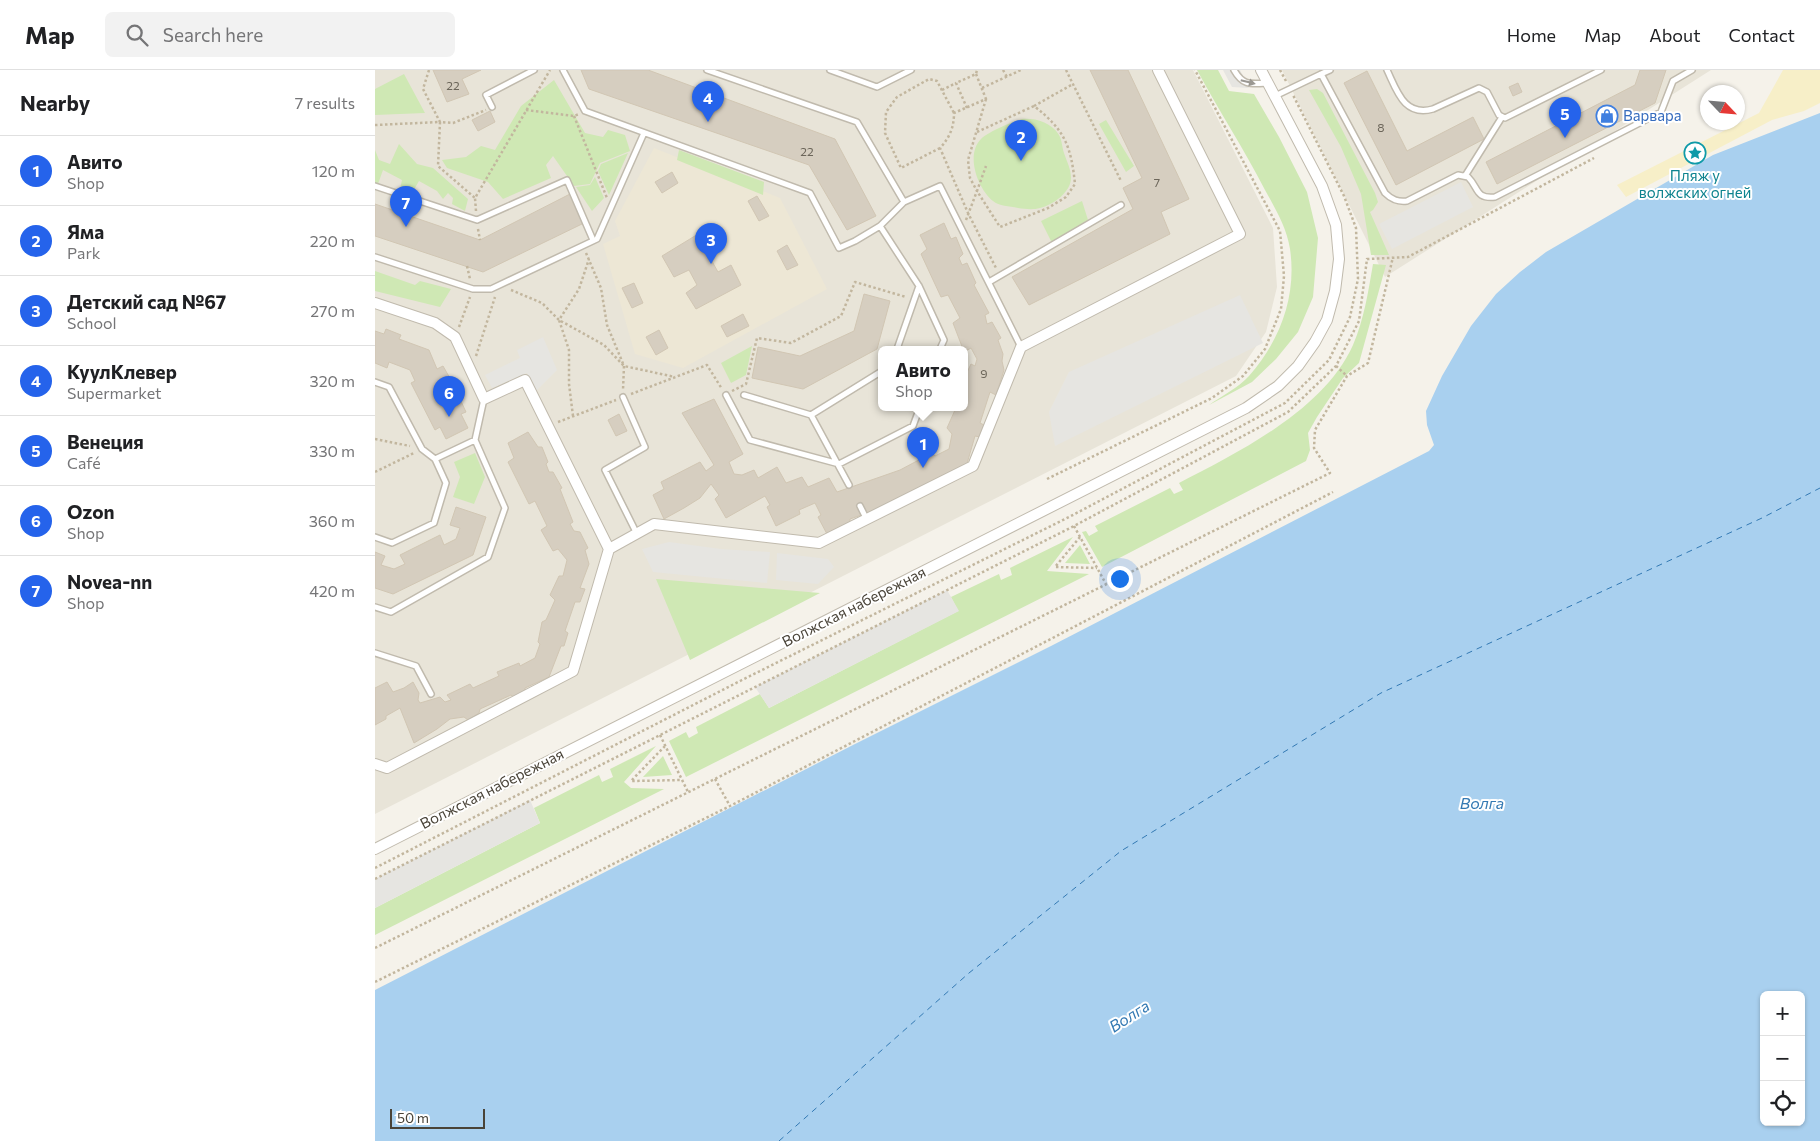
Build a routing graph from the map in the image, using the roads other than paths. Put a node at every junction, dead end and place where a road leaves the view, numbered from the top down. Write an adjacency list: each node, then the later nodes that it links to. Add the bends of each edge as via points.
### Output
1 (534, 70): 16 (lane, via 486,95)
2 (563, 70): 18 (lane, via 585,111)
3 (707, 70): 21 (lane, via 857,122)
4 (830, 70): 5 (lane, via 877,86)
5 (911, 70)
6 (1158, 70): 31 (street, via 1240,234)
7 (1234, 70): 14 (lane, one-way to 14, via 1239,79 1248,84)
8 (1261, 70): 14 (street, Волжская набережная)
9 (1329, 70): 13 (lane)
10 (1387, 70): 17 (lane, via 1403,101 1413,109 1433,109 1479,88 1487,92)
11 (1601, 70): 17 (lane, via 1508,117)
12 (1692, 70): 19 (lane, via 1673,81 1661,112 1495,197 1478,193)
13 (1321, 74): 15 (lane); 19 (lane, via 1389,197 1407,201 1458,175)
14 (1268, 83): 15 (street, Волжская набережная)
15 (1275, 96): 53 (street, Волжская набережная, via 1322,186 1336,225 1339,259 1327,320 1298,366 1278,386 1246,408)
16 (492, 107)
17 (1502, 117): 19 (lane)
18 (644, 133): 23 (lane, via 810,193 839,248); 24 (lane, via 597,239)
19 (1465, 176)
20 (375, 186): 24 (lane, via 477,220 567,180)
21 (904, 202): 23 (lane); 26 (lane, via 940,186)
22 (1121, 205): 26 (lane)
23 (880, 226): 27 (lane)
24 (593, 240): 25 (lane, via 491,288 473,289)
25 (375, 257)
26 (989, 282): 31 (lane)
27 (919, 286): 29 (lane); 30 (lane, via 944,340)
28 (375, 303): 37 (street, via 435,323 455,337)
29 (898, 346)
30 (941, 346)
31 (1021, 347): 45 (street, via 973,466)
32 (878, 373): 39 (lane)
33 (375, 382): 41 (lane, via 389,387 422,449)
34 (726, 395): 42 (lane, via 749,440)
35 (744, 395): 39 (lane)
36 (623, 397): 46 (lane, via 645,446 605,470)
37 (484, 399): 40 (lane); 48 (street, via 525,380)
38 (919, 411): 42 (lane, via 913,426)
39 (811, 415): 42 (lane)
40 (475, 440): 41 (lane); 49 (lane, via 505,508 488,557 391,612)
41 (435, 459): 47 (lane, via 446,483 433,523 392,543)
42 (839, 464): 43 (lane)
43 (849, 485)
44 (860, 506): 45 (lane)
45 (867, 520): 46 (street, via 819,543 654,524)
46 (637, 534): 48 (street)
47 (375, 537)
48 (609, 549): 52 (street, via 573,671 387,768)
49 (375, 607)
50 (375, 653): 51 (lane, via 416,666)
51 (431, 694)
52 (375, 764)
53 (375, 849)

